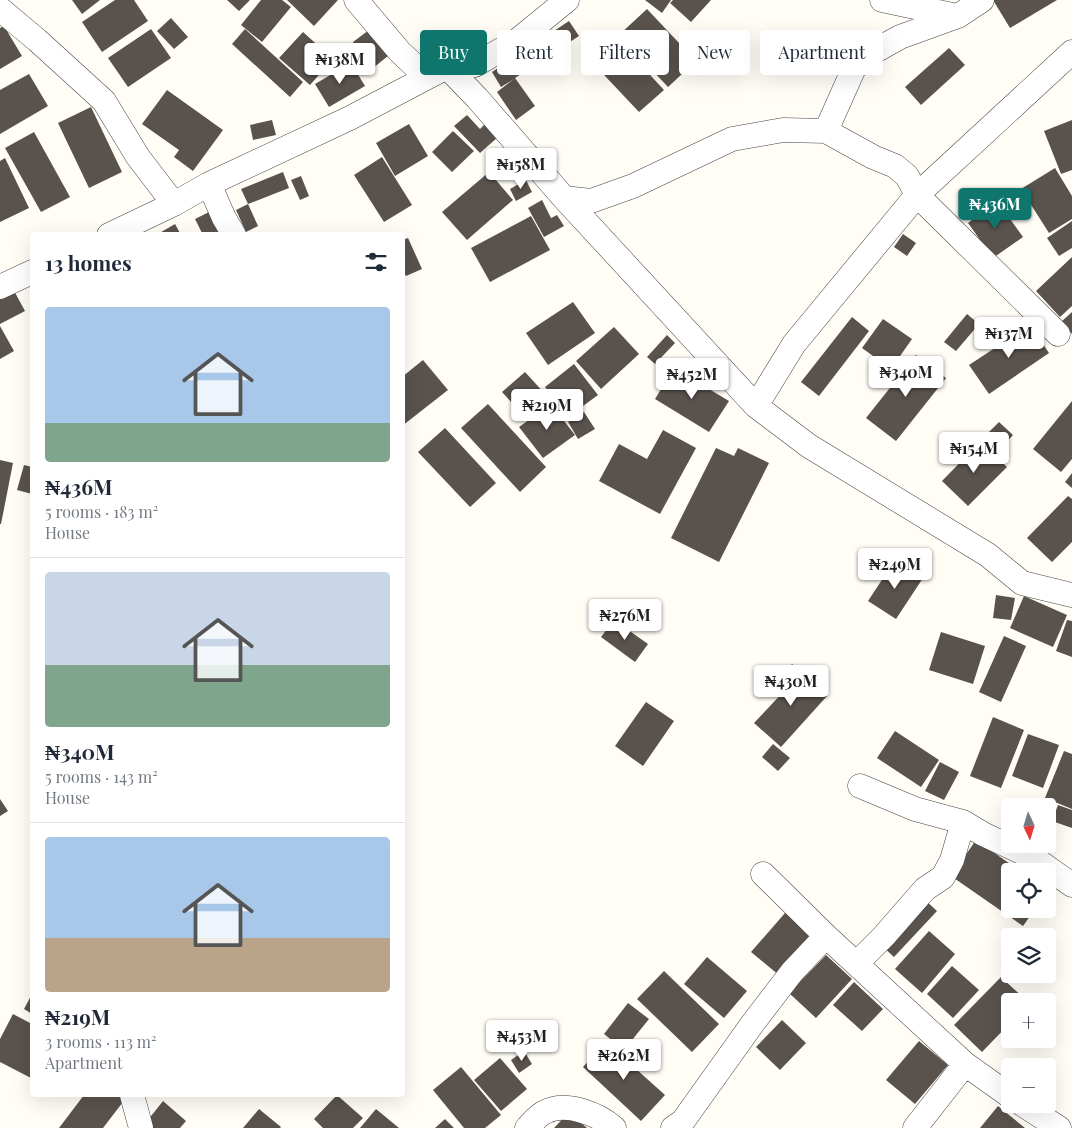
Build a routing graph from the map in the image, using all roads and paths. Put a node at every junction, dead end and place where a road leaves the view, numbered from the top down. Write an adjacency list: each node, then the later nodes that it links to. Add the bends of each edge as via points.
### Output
1 (356, 0): 9 (street, via 400,52)
2 (567, 0): 8 (street, via 518,40)
3 (882, 0): 6 (street)
4 (982, 0): 6 (street)
5 (0, 9): 16 (street, via 104,101 138,157)
6 (958, 16): 12 (street, via 900,37 854,68)
7 (1072, 52): 14 (street)
8 (487, 58)
9 (420, 67)
10 (432, 75): 13 (street, via 350,118)
11 (455, 75): 15 (street)
12 (826, 131): 14 (street, via 895,166 907,176); 15 (street, via 783,130 732,139 633,186 591,201)
13 (209, 184): 16 (street); 18 (street)
14 (918, 195): 21 (street); 22 (street, via 794,344)
15 (564, 198): 22 (street)
16 (174, 204): 17 (street)
17 (115, 232)
18 (232, 232)
19 (30, 273): 20 (street)
20 (0, 287)
21 (1058, 334)
22 (756, 406): 23 (street, via 809,446 988,555 1022,583)
23 (1072, 595)
24 (860, 786): 25 (street, via 915,809)
25 (963, 822): 27 (street, via 1034,858); 29 (street, via 952,860 943,877 925,889)
26 (763, 874): 28 (street)
27 (1072, 886)
28 (826, 936): 29 (street); 37 (street, via 792,972 683,1121)
29 (857, 963): 30 (street)
30 (964, 1064): 31 (street); 38 (street)
31 (1001, 1090)
32 (133, 1097): 34 (street)
33 (1036, 1113): 39 (street)
34 (141, 1128)
35 (528, 1128): 36 (street, via 544,1112 560,1109 576,1110 605,1120)
36 (614, 1128)
37 (673, 1128)
38 (915, 1128)
39 (1059, 1128)

